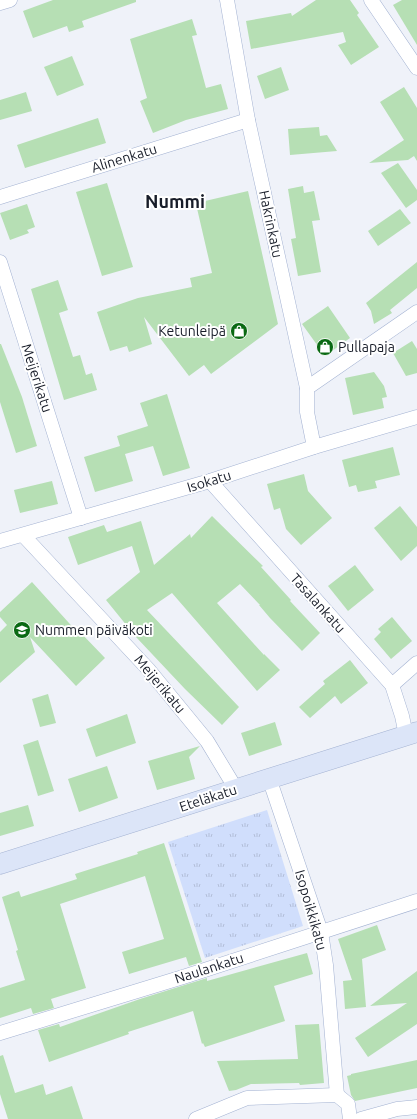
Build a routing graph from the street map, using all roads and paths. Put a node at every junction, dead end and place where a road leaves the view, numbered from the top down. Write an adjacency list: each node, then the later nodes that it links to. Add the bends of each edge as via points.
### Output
1 (10, 0): 4 (street)
2 (227, 0): 6 (street, Hakrinkatu)
3 (371, 0): 5 (street)
4 (0, 3)
5 (417, 68)
6 (248, 120): 7 (street, Alinenkatu); 10 (street, Hakrinkatu)
7 (0, 196)
8 (0, 262): 14 (street, Meijerikatu)
9 (417, 312): 10 (street)
10 (307, 388): 12 (street, Hakrinkatu, via 307,412)
11 (417, 417): 12 (street, Isokatu)
12 (314, 447): 13 (street, Isokatu)
13 (210, 481): 14 (street, Isokatu); 18 (street, Tasalankatu)
14 (81, 518): 15 (street, Isokatu)
15 (23, 535): 16 (street, Isokatu); 21 (street, Meijerikatu, via 148,669 207,742)
16 (0, 542)
17 (417, 663): 18 (street)
18 (392, 685): 19 (street, Tasalankatu)
19 (411, 734): 20 (main road, Eteläkatu)
20 (269, 778): 21 (main road, Eteläkatu); 24 (street, Isopoikkikatu)
21 (236, 789): 22 (main road, Eteläkatu)
22 (0, 864)
23 (417, 901): 24 (street, Naulankatu)
24 (321, 932): 25 (street, Naulankatu); 26 (street, Isopoikkikatu)
25 (0, 1033)
26 (337, 1095): 28 (street, via 247,1098); 29 (street, via 348,1104)
27 (417, 1107): 30 (street, via 398,1109)
28 (196, 1119)
29 (350, 1119)
30 (361, 1119)

